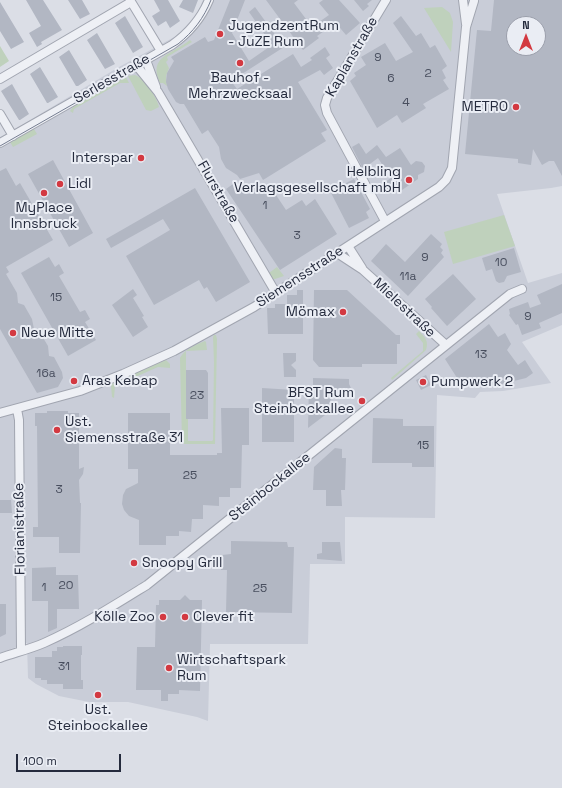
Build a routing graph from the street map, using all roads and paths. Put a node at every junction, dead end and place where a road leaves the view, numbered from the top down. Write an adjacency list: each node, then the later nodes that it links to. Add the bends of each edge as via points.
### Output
1 (209, 0): 7 (street, Serlesstraße, via 192,28 182,38)
2 (386, 0): 15 (street, Kaplanstraße, via 325,105)
3 (463, 0): 5 (street); 6 (street, Siemensstraße)
4 (131, 1): 7 (street); 10 (street)
5 (475, 1): 6 (street, Siemensstraße)
6 (466, 27): 15 (street, Siemensstraße, via 451,172 438,187)
7 (161, 51): 8 (street, Serlesstraße)
8 (146, 60): 9 (street, Serlesstraße); 11 (street, Flurstraße)
9 (136, 65): 11 (street, Flurstraße); 13 (street, Serlesstraße)
10 (0, 79)
11 (158, 92): 20 (street, Flurstraße)
12 (0, 114): 13 (street)
13 (13, 136): 14 (street, Serlesstraße)
14 (0, 143)
15 (385, 221): 16 (street, Siemensstraße)
16 (348, 246): 17 (street, Siemensstraße); 18 (street, Mielestraße)
17 (337, 254): 18 (street, Mielestraße); 20 (street, Siemensstraße)
18 (363, 270): 21 (street, Mielestraße)
19 (522, 289): 21 (street, Steinbockallee, via 510,294)
20 (276, 293): 22 (street, Siemensstraße, via 162,357 80,391)
21 (446, 345): 24 (street, Steinbockallee, via 147,585 69,631 43,644)
22 (17, 409): 23 (street, Siemensstraße); 24 (street, Florianistraße)
23 (0, 414)
24 (22, 650): 25 (street, Steinbockallee)
25 (0, 658)

